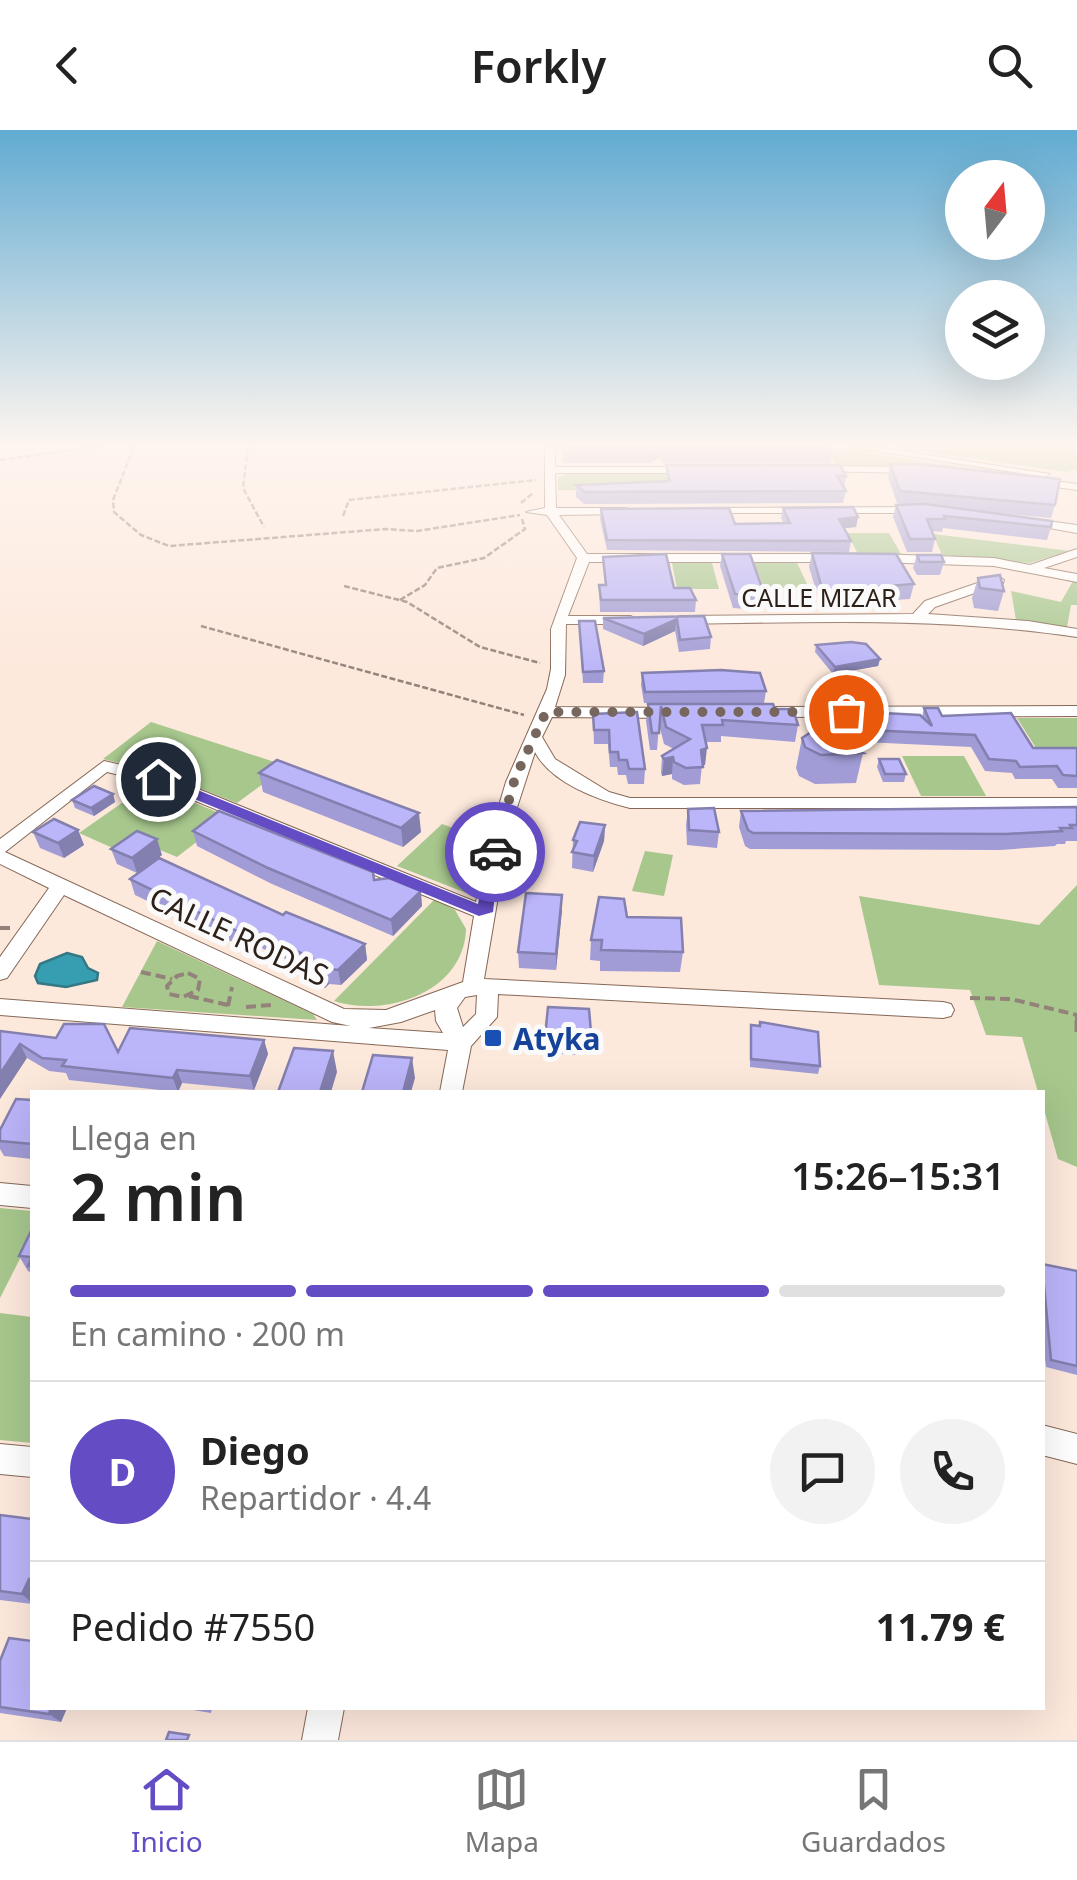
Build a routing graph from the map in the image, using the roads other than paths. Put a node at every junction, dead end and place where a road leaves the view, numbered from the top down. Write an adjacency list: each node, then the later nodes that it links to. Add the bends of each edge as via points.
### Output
1 (559, 522): 5 (street)
2 (1032, 522): 3 (street)
3 (1077, 529)
4 (1077, 553): 8 (street)
5 (582, 558): 6 (street); 11 (street, via 580,583)
6 (847, 558)
7 (866, 558): 8 (street)
8 (1032, 568): 9 (street); 10 (street, via 930,604)
9 (1077, 578)
10 (915, 619): 11 (street, CALLE MIZAR); 12 (street, CALLE MIZAR)
11 (561, 620): 16 (street, via 560,667)
12 (1077, 633)
13 (749, 712): 14 (street)
14 (1077, 712)
15 (691, 713): 16 (street, via 570,713)
16 (544, 732): 17 (street, via 603,796 630,804); 21 (street, via 510,796)
17 (1077, 803)
18 (0, 848): 21 (street, via 104,766 158,779)
19 (0, 857): 20 (street, CALLE RODAS)
20 (62, 885): 22 (street); 26 (street, CALLE RODAS)
21 (485, 912): 23 (street)
22 (0, 973)
23 (471, 988): 25 (street); 26 (street); 27 (street, via 446,1007); 27 (street, via 489,997 486,1017)
24 (0, 1007): 26 (street)
25 (944, 1010)
26 (359, 1028): 27 (street)
27 (463, 1034): 28 (street)
28 (451, 1090)
29 (0, 1194): 30 (street)
30 (30, 1197)
31 (1045, 1441): 32 (street)
32 (1077, 1449)
33 (0, 1459): 34 (street)
34 (30, 1462)
35 (326, 1710): 36 (street)
36 (320, 1740)

